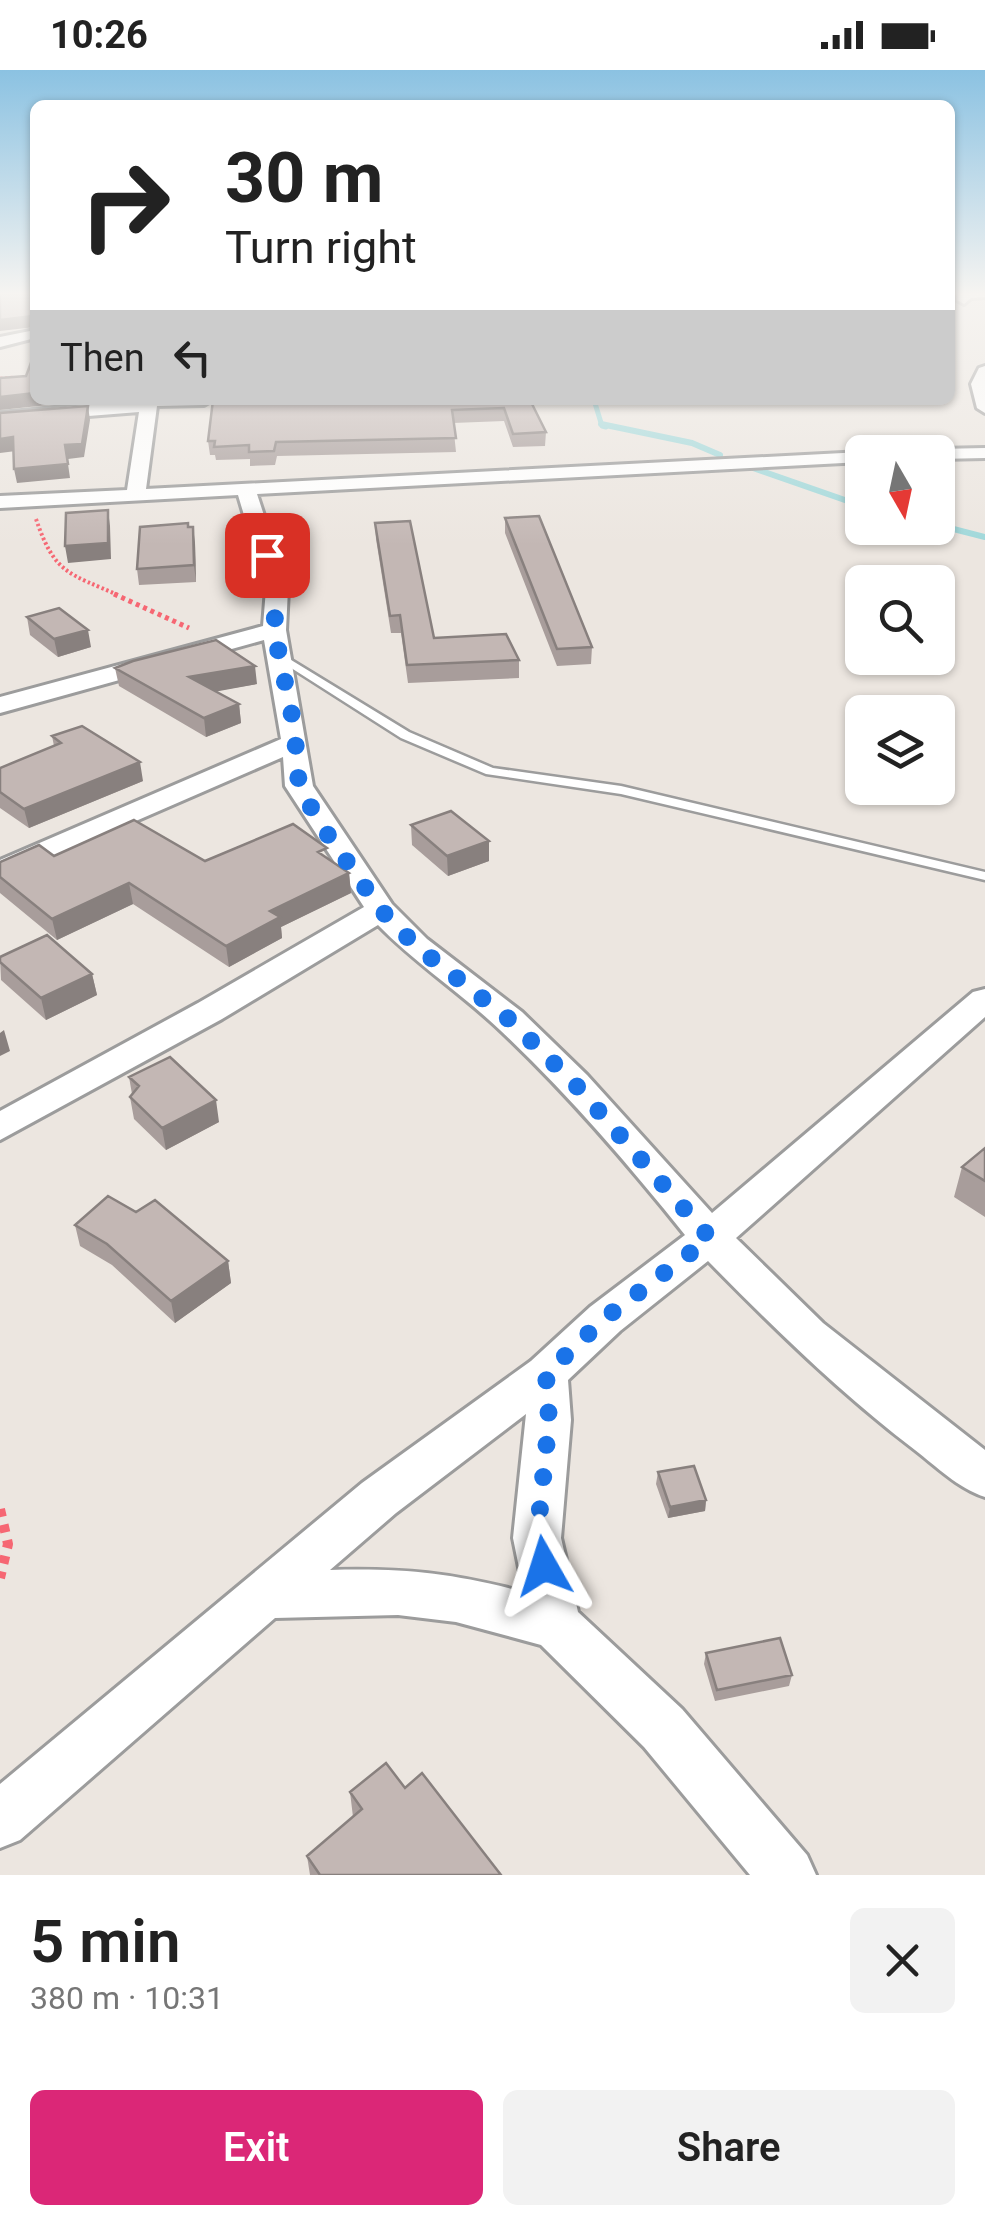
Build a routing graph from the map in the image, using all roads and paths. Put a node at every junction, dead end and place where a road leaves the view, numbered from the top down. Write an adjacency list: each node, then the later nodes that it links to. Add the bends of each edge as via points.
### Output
1 (980, 376): 6 (street)
2 (2, 377): 3 (path)
3 (23, 377)
4 (121, 405): 7 (street)
5 (149, 405): 12 (street)
6 (985, 408)
7 (0, 418)
8 (985, 453): 9 (street)
9 (955, 454)
10 (845, 457): 11 (street)
11 (246, 488): 12 (street); 15 (street, via 277,588)
12 (136, 494): 13 (street)
13 (9, 501): 14 (path, via 37,521 60,569 172,622)
14 (232, 642): 15 (street); 16 (street)
15 (276, 642): 17 (street); 19 (lane, via 405,735 490,771 621,790)
16 (0, 705)
17 (295, 743): 18 (street); 20 (street, via 299,786)
18 (0, 872)
19 (985, 876)
20 (381, 910): 22 (street); 23 (street, via 574,1083)
21 (985, 999): 23 (street)
22 (0, 1126)
23 (710, 1238): 24 (street, via 605,1318); 25 (street, via 808,1335)
24 (546, 1374): 28 (street, via 379,1498); 29 (street, via 549,1420 537,1538)
25 (985, 1477)
26 (0, 1509): 27 (path, via 10,1537)
27 (0, 1578)
28 (263, 1595): 29 (street, via 398,1592 456,1598); 30 (street)
29 (556, 1625): 31 (street, via 663,1728)
30 (0, 1820)
31 (787, 1875)

